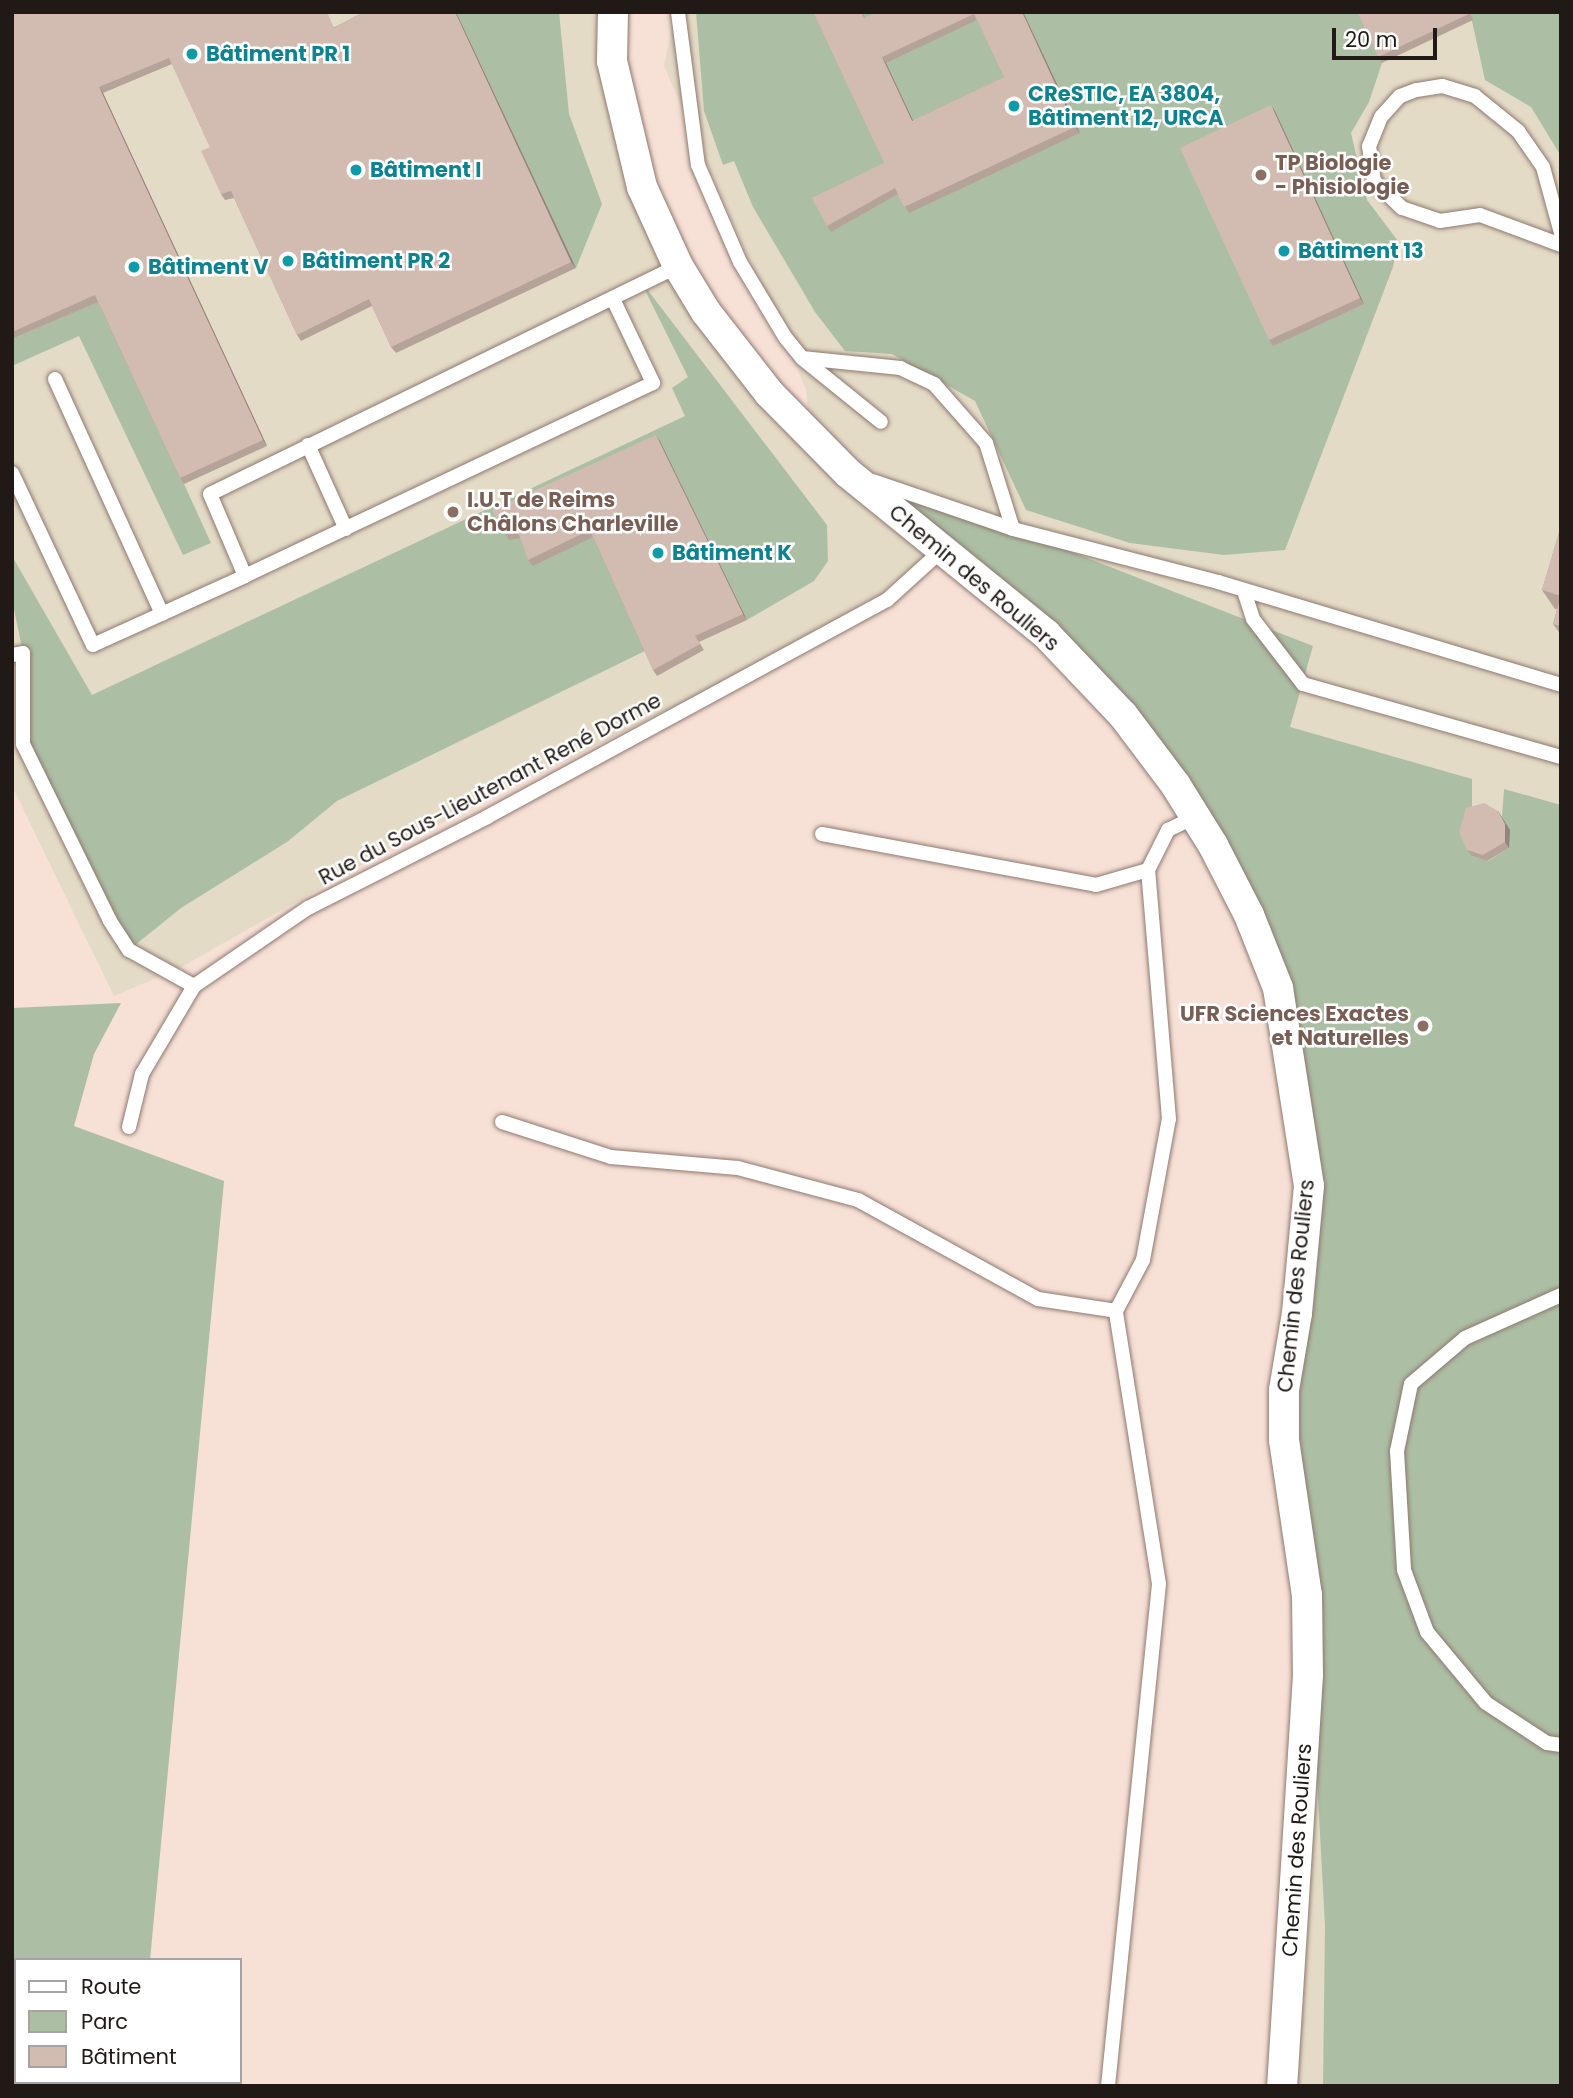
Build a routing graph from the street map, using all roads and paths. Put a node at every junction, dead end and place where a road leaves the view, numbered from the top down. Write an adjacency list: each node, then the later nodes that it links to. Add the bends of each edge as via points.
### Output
1 (613, 12): 5 (street, Chemin des Rouliers, via 612,61 623,116 642,187)
2 (678, 12): 7 (lane, via 698,165 740,262)
3 (1561, 233): 4 (lane, via 1543,167 1518,131 1475,96 1443,86 1416,90 1400,96 1381,117 1369,146 1374,181 1402,208 1440,221 1480,215)
4 (1561, 246)
5 (678, 266): 6 (lane); 12 (street, Chemin des Rouliers, via 734,352)
6 (613, 299): 10 (lane); 13 (lane, via 653,383)
7 (802, 358): 9 (lane); 14 (lane, via 900,368 934,384 986,443)
8 (55, 379): 18 (lane)
9 (881, 422)
10 (308, 445): 13 (lane); 16 (lane, via 210,494)
11 (12, 473): 18 (lane, via 93,645)
12 (848, 473): 14 (lane); 15 (street, Chemin des Rouliers)
13 (346, 529): 16 (lane)
14 (1013, 529): 17 (lane)
15 (941, 551): 22 (street, Chemin des Rouliers, via 1046,634 1092,681 1123,715); 25 (lane, Rue du Sous-Lieutenant René Dorme, via 887,600 487,817 308,908)
16 (245, 576): 18 (lane)
17 (1244, 591): 20 (lane); 21 (lane, via 1253,619 1303,684)
18 (162, 614)
19 (12, 655): 25 (lane, via 23,653 23,744 110,921 129,950)
20 (1561, 685)
21 (1561, 757)
22 (1195, 817): 24 (lane, via 1168,830); 32 (street, Chemin des Rouliers, via 1250,915 1278,988 1309,1186 1297,1313 1284,1390 1284,1440 1307,1595 1308,1675)
23 (822, 834): 24 (lane, via 1096,886)
24 (1148, 870): 29 (lane, via 1169,1119 1143,1260)
25 (194, 986): 27 (lane, Rue du Sous-Lieutenant René Dorme, via 142,1074)
26 (502, 1122): 29 (lane, via 611,1157 738,1168 858,1200 1038,1299)
27 (129, 1127)
28 (1561, 1295): 30 (lane, via 1465,1338 1411,1384 1397,1451 1404,1570 1427,1632 1486,1703 1547,1743)
29 (1116, 1311): 31 (lane, via 1160,1584)
30 (1561, 1745)
31 (1108, 2086)
32 (1282, 2086)

